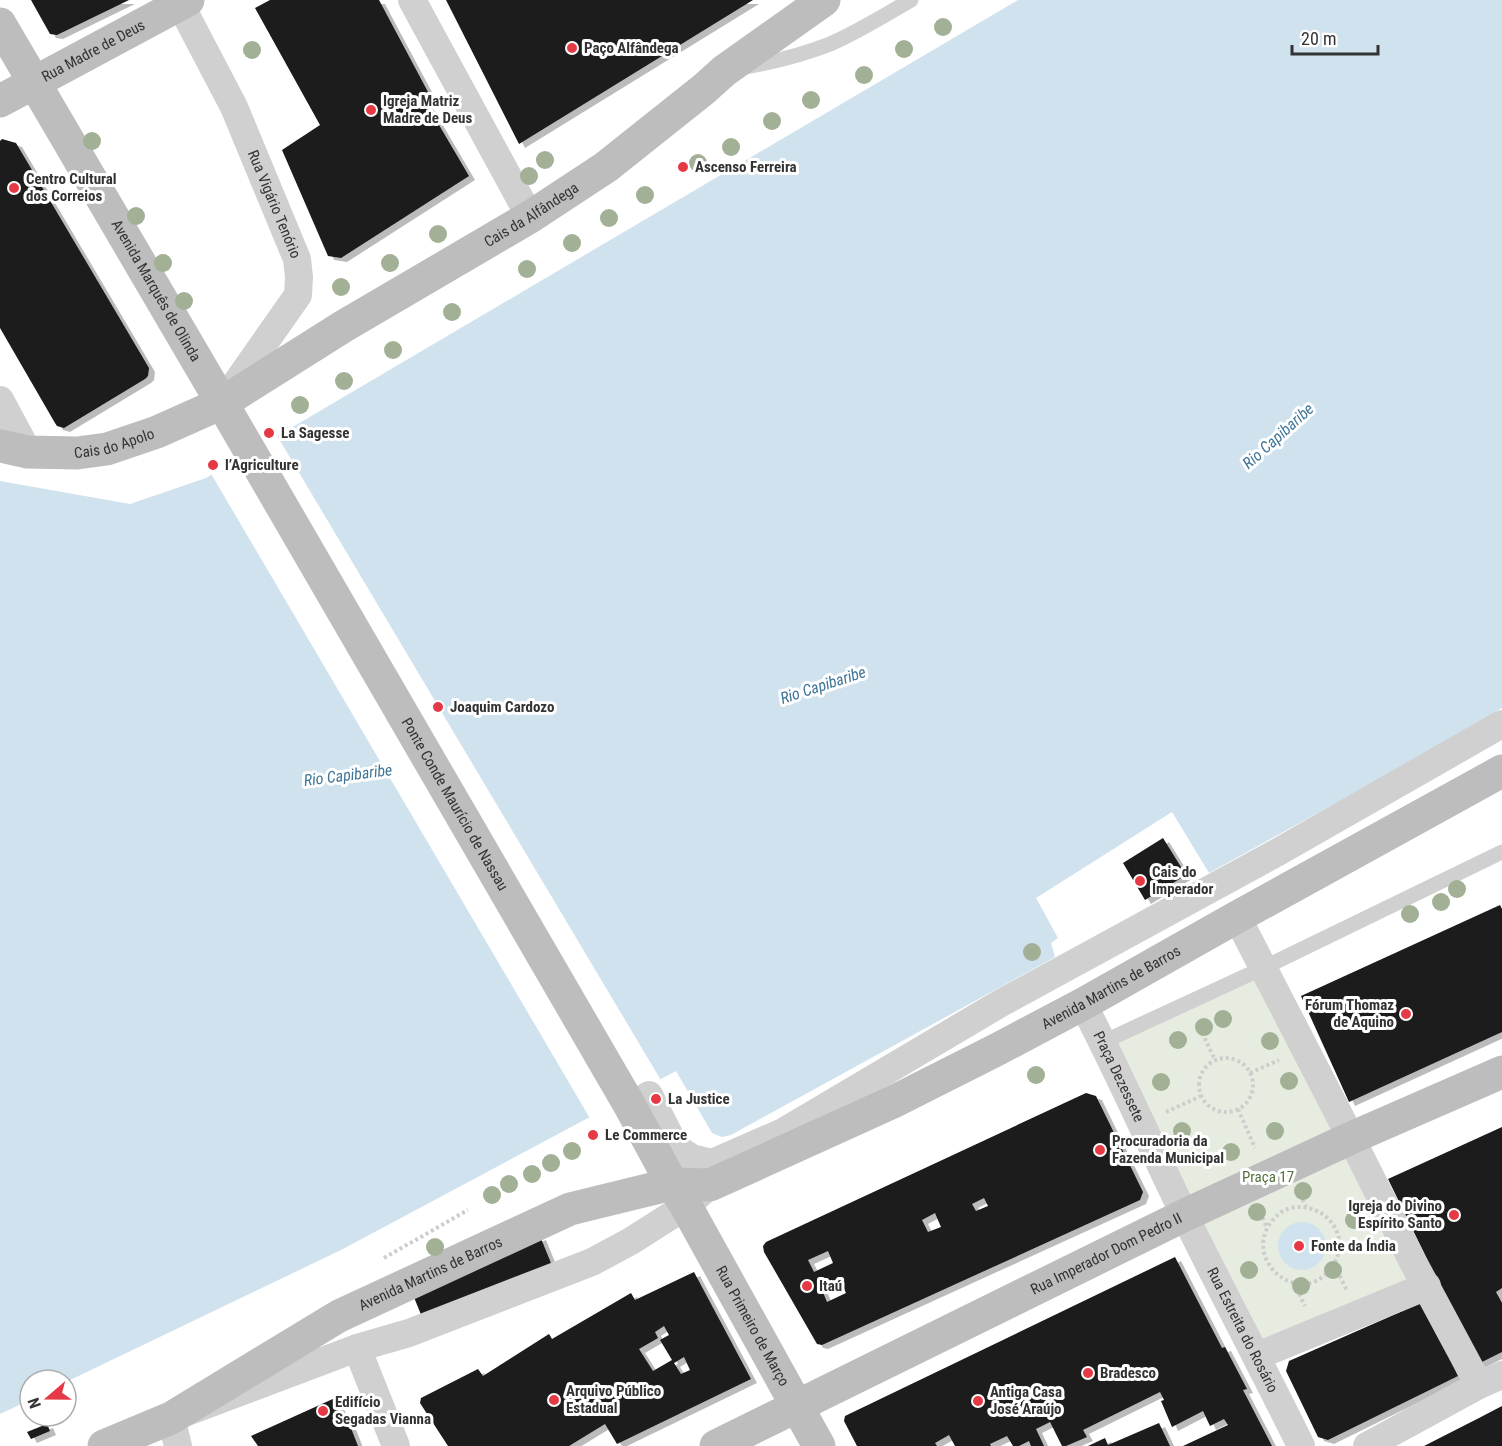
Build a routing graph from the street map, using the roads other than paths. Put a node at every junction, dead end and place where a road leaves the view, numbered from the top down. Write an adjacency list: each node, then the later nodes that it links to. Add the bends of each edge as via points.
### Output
1 (412, 0): 9 (street)
2 (911, 0): 6 (lane, via 830,44 776,61)
3 (182, 1): 7 (main road, Rua Madre de Deus); 11 (street, Rua Vigário Tenório, via 234,107 297,259 299,277 298,295)
4 (812, 4): 6 (main road, Cais da Alfândega)
5 (0, 24): 7 (main road, Avenida Marquês de Olinda)
6 (724, 71): 9 (main road, Cais da Alfândega, via 606,167)
7 (34, 82): 8 (main road, Rua Madre de Deus); 11 (main road, Avenida Marquês de Olinda)
8 (0, 101)
9 (530, 217): 11 (main road, Cais da Alfândega)
10 (0, 400): 12 (street)
11 (222, 403): 12 (main road, Cais do Apolo, via 107,449 77,453); 21 (main road, Ponte Conde Maurício de Nassau)
12 (14, 449)
13 (1502, 724): 21 (street, via 1001,1003 783,1132 712,1163 681,1151 649,1095)
14 (1501, 775): 16 (main road, Avenida Martins de Barros)
15 (1502, 852): 17 (lane)
16 (1237, 916): 17 (street); 18 (main road, Avenida Martins de Barros)
17 (1263, 968): 19 (lane); 22 (street)
18 (1083, 1004): 19 (street, Praça Dezessete); 23 (main road, Avenida Martins de Barros, via 893,1102 710,1185)
19 (1103, 1042): 24 (street, Praça Dezessete)
20 (1502, 1072): 22 (main road, Rua Imperador Dom Pedro II)
21 (630, 1106): 23 (main road, Ponte Conde Maurício de Nassau)
22 (1351, 1138): 24 (main road, Rua Imperador Dom Pedro II); 25 (street)
23 (679, 1195): 26 (street, Avenida Martins de Barros, via 631,1241 592,1262 409,1333); 29 (main road, Rua Primeiro de Março); 30 (main road, Avenida Martins de Barros, via 570,1209 339,1316)
24 (1185, 1215): 27 (street, Rua Estreita do Rosário); 29 (main road, Rua Imperador Dom Pedro II)
25 (1427, 1286): 27 (street); 28 (street)
26 (357, 1348): 30 (street, Avenida Martins de Barros); 32 (street)
27 (1257, 1356): 35 (street, Rua Estreita do Rosário)
28 (1490, 1380): 36 (street)
29 (797, 1406): 33 (main road, Rua Imperador Dom Pedro II); 34 (main road, Rua Primeiro de Março)
30 (175, 1432): 31 (main road, Avenida Martins de Barros)
31 (104, 1446)
32 (396, 1446)
33 (716, 1446)
34 (819, 1446)
35 (1301, 1446)
36 (1366, 1446)

